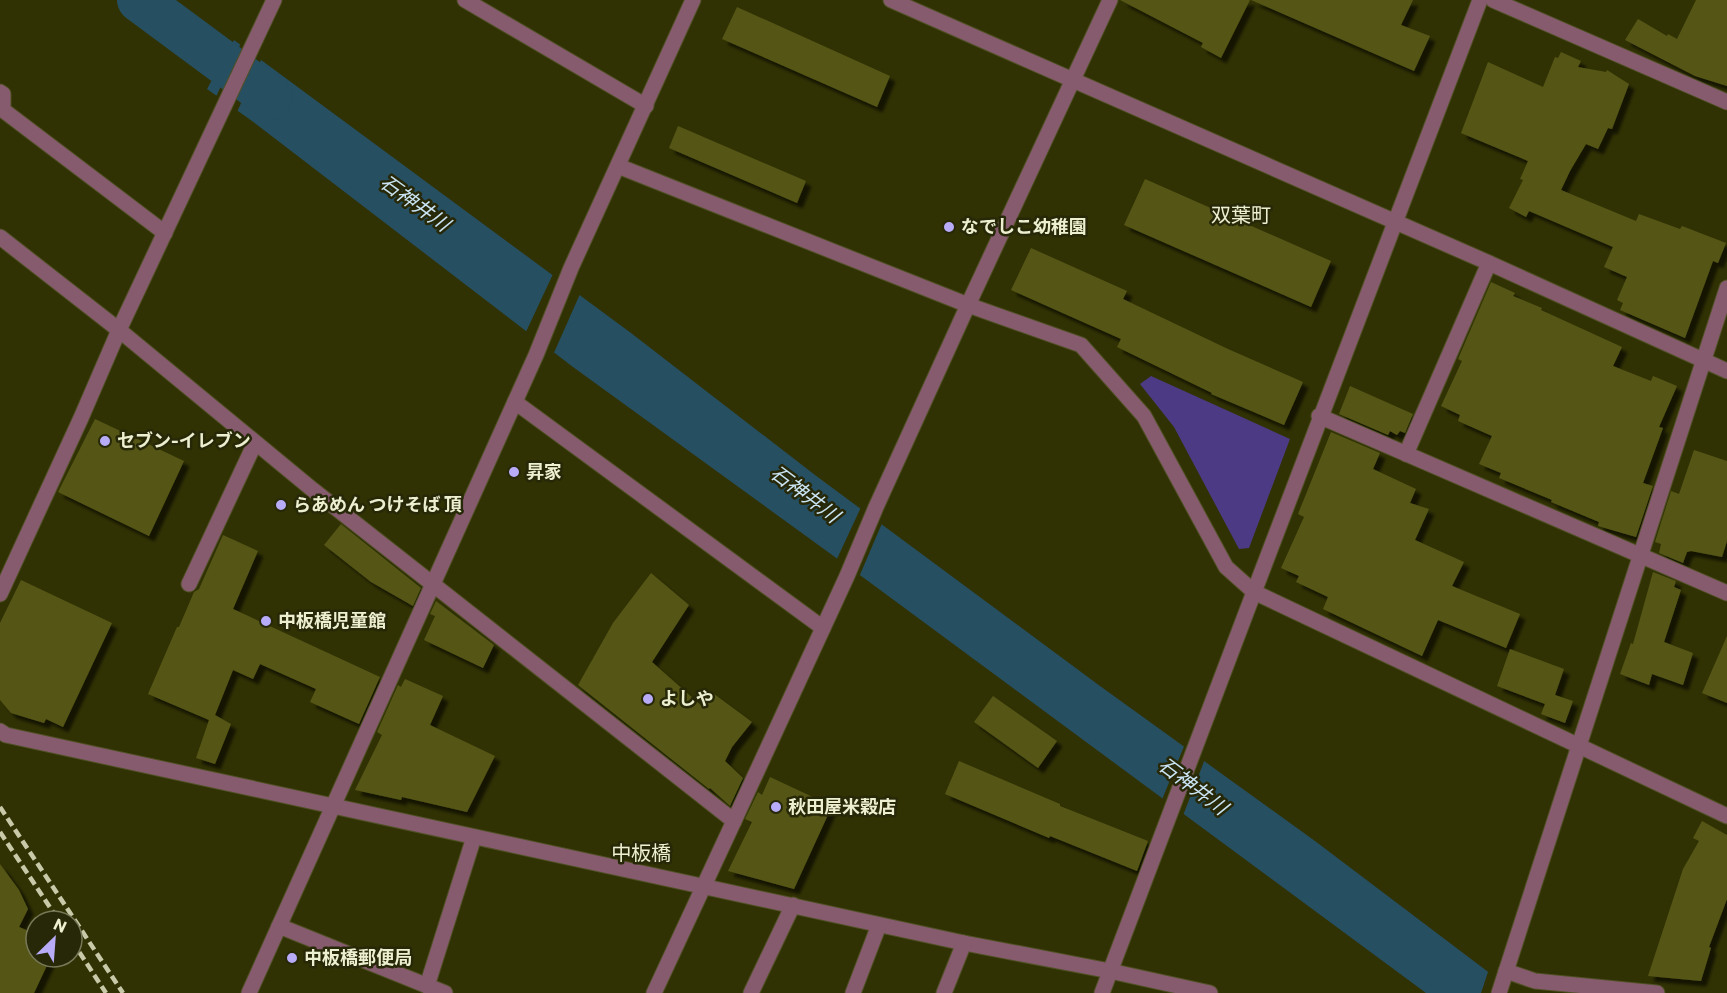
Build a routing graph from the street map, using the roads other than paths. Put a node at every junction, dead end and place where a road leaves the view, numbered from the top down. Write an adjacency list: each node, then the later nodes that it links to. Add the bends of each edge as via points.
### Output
1 (274, 0): 14 (street)
2 (465, 0): 11 (street)
3 (693, 0): 11 (street)
4 (891, 0): 8 (street)
5 (1110, 0): 8 (street)
6 (1480, 0): 13 (street)
7 (1493, 0): 10 (street)
8 (1072, 80): 13 (street); 18 (street)
9 (0, 92): 14 (street, via 3,110)
10 (1727, 102)
11 (646, 106): 12 (street)
12 (618, 166): 18 (street); 22 (street)
13 (1395, 223): 16 (street); 23 (street)
14 (165, 233): 19 (street)
15 (0, 237): 19 (street)
16 (1489, 263): 20 (street); 25 (street)
17 (1727, 288): 20 (street)
18 (968, 305): 29 (street, via 1081,345 1144,416 1226,567); 32 (street)
19 (119, 330): 24 (street); 31 (street)
20 (1703, 360): 21 (street); 26 (street)
21 (1727, 371)
22 (515, 402): 28 (street); 32 (street)
23 (1319, 416): 25 (street); 29 (street)
24 (255, 443): 27 (street); 28 (street)
25 (1406, 454): 26 (street)
26 (1642, 555): 30 (street); 34 (street)
27 (189, 584)
28 (432, 585): 35 (street); 37 (street)
29 (1254, 592): 34 (street); 44 (street)
30 (1727, 593)
31 (0, 594)
32 (823, 628): 37 (street)
33 (0, 731): 35 (street)
34 (1579, 745): 36 (street); 45 (street)
35 (334, 805): 38 (street); 42 (street)
36 (1727, 816)
37 (734, 821): 39 (street)
38 (474, 837): 39 (street); 46 (street)
39 (704, 886): 40 (street); 49 (street)
40 (793, 905): 41 (street); 50 (street)
41 (879, 924): 43 (street); 51 (street)
42 (279, 926): 46 (street); 47 (street)
43 (964, 943): 44 (street); 52 (street)
44 (1110, 970): 53 (street); 54 (street)
45 (1505, 974): 55 (street); 56 (street, via 1534,981)
46 (427, 986): 48 (street)
47 (249, 993)
48 (445, 993)
49 (654, 993)
50 (751, 993)
51 (853, 993)
52 (944, 993)
53 (1102, 993)
54 (1210, 993)
55 (1499, 993)
56 (1657, 993)

